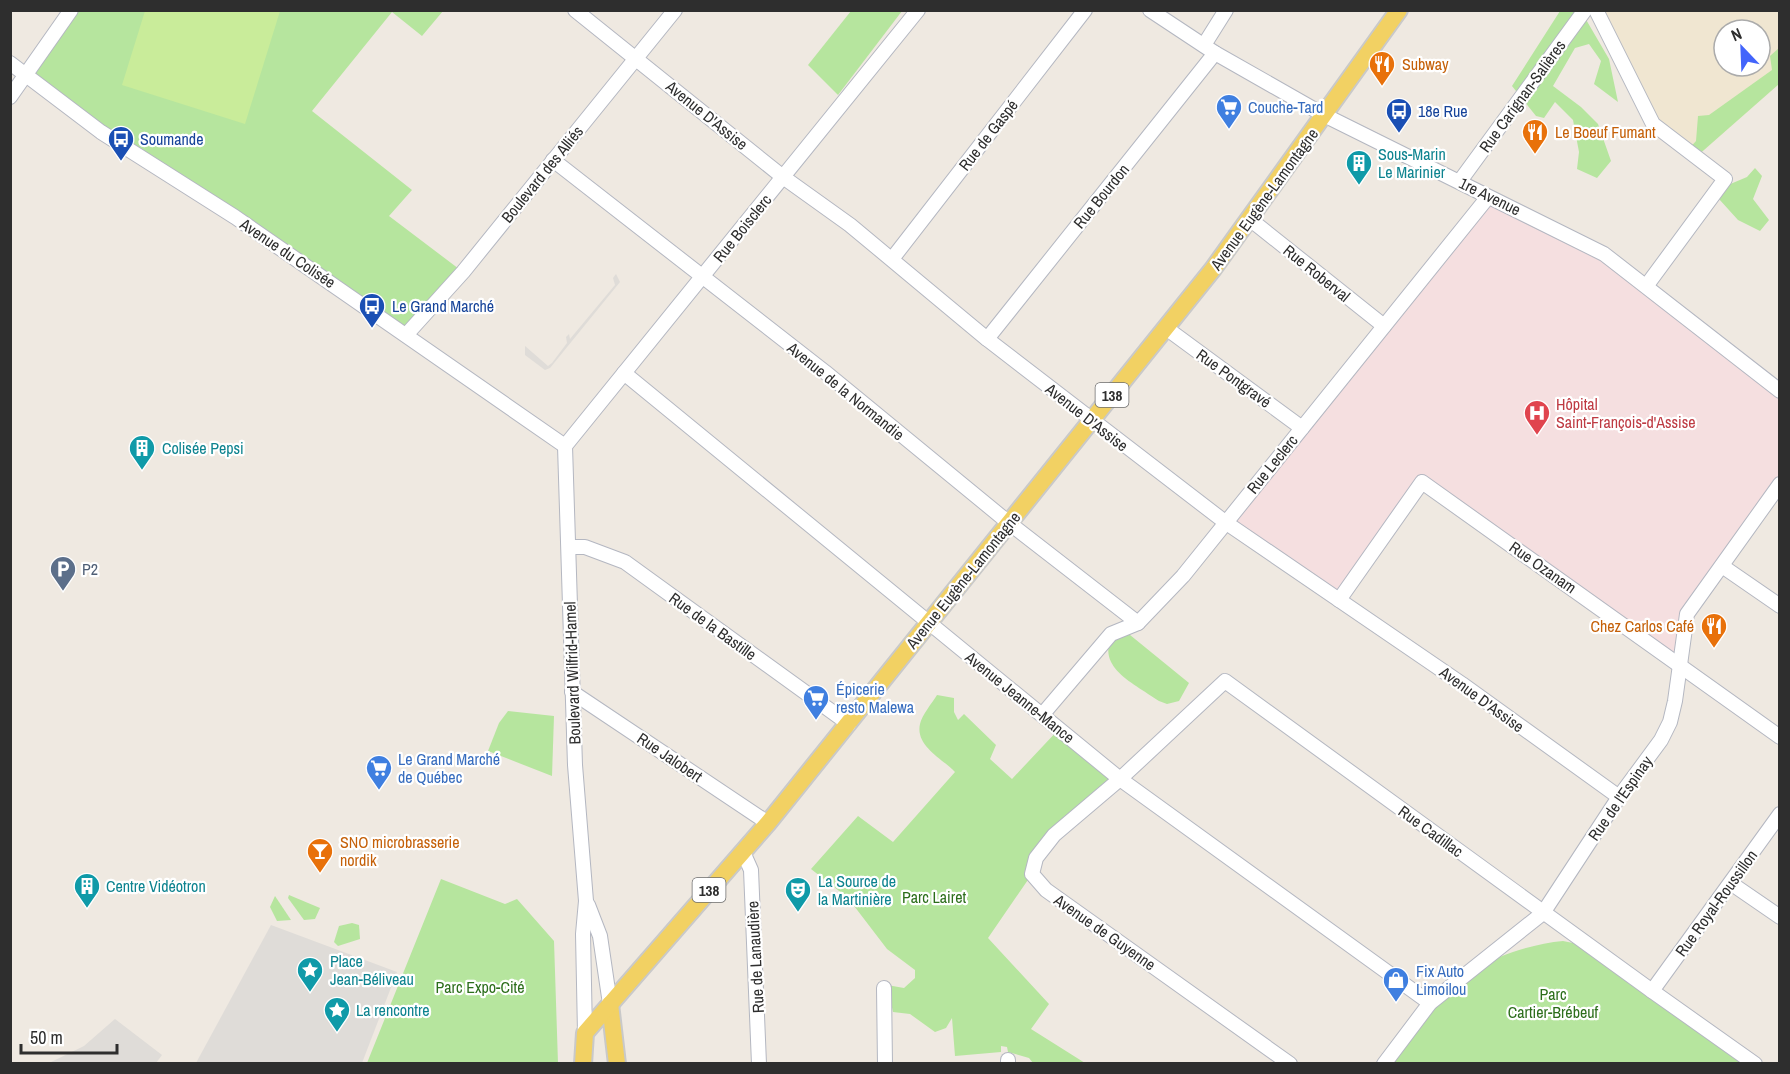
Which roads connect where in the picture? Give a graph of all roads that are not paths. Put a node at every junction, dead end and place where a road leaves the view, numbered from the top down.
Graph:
1 (71, 10) edge
2 (575, 10) edge
3 (675, 10) edge
4 (918, 10) edge
5 (1085, 10) edge
6 (1150, 10) edge
7 (1226, 10) edge
8 (1400, 10) edge
9 (1585, 10) edge
10 (1596, 10) edge
11 (1210, 49) junction
12 (637, 58) junction
13 (10, 63) edge
14 (26, 75) junction
15 (10, 97) edge
16 (1324, 115) junction
17 (553, 160) junction
18 (783, 177) junction
19 (1460, 181) junction
20 (1488, 197) junction
21 (1251, 220) junction
22 (892, 260) junction
23 (701, 278) junction
24 (1647, 285) junction
25 (1384, 326) junction
26 (1166, 328) junction
27 (406, 334) junction
28 (987, 339) junction
29 (624, 373) junction
30 (1779, 391) edge
31 (1091, 420) junction
32 (1302, 428) junction
33 (565, 446) junction
34 (1779, 484) edge
35 (1225, 522) junction
36 (1008, 523) junction
37 (569, 547) junction
38 (1722, 566) junction
39 (1339, 600) junction
40 (1779, 606) edge
41 (928, 623) junction
42 (1138, 623) junction
43 (1678, 663) junction
44 (572, 692) junction
45 (1042, 715) junction
46 (849, 724) junction
47 (1779, 738) edge
48 (1120, 779) junction
49 (1619, 797) junction
50 (1779, 814) edge
51 (768, 823) junction
52 (743, 852) junction
53 (1732, 884) junction
54 (586, 901) junction
55 (1543, 913) junction
56 (1779, 917) edge
57 (884, 988) dead end
58 (1652, 991) junction
59 (1430, 1003) junction
60 (610, 1004) junction
61 (585, 1033) junction
62 (583, 1064) edge
63 (617, 1064) edge
64 (759, 1064) edge
65 (885, 1064) edge
66 (1290, 1064) edge
67 (1384, 1064) edge
68 (1755, 1064) edge

1 - 14 street
2 - 12 street, Avenue D'Assise
3 - 12 street, Boulevard des Alliés
4 - 18 street, Rue Boisclerc
5 - 22 street, Rue de Gaspé
6 - 11 street, 1re Avenue
7 - 11 street, Rue Bourdon
8 - 16 main road, 138
9 - 19 street, Rue Carignan-Salières
10 - 24 street
11 - 16 street, 1re Avenue
11 - 28 street, Rue Bourdon
12 - 17 street, Boulevard des Alliés
12 - 18 street, Avenue D'Assise
13 - 14 street, Avenue du Colisée
14 - 15 street
14 - 27 street, Avenue du Colisée
16 - 19 street, 1re Avenue
16 - 21 main road, Avenue Eugène-Lamontagne / 138
17 - 23 street, Avenue de la Normandie
17 - 27 street, Boulevard des Alliés
18 - 22 street, Avenue D'Assise
18 - 23 street, Rue Boisclerc
19 - 20 street, 1re Avenue
20 - 24 street, 1re Avenue
20 - 25 street, Rue Leclerc
21 - 25 street, Rue Roberval
21 - 26 main road, Avenue Eugène-Lamontagne / 138
22 - 28 street, Avenue D'Assise
23 - 29 street, Rue Boisclerc
23 - 36 street, Avenue de la Normandie
24 - 30 street, 1re Avenue
25 - 32 street, Rue Leclerc
26 - 31 main road, Avenue Eugène-Lamontagne / 138
26 - 32 street, Rue Pontgravé
27 - 33 street, Avenue du Colisée
28 - 31 street, Avenue D'Assise
29 - 33 street, Rue Boisclerc
29 - 41 street, Avenue Jeanne-Mance
31 - 35 street, Avenue D'Assise
31 - 36 main road, Avenue Eugène-Lamontagne / 138
32 - 35 street, Rue Leclerc
33 - 37 street, Boulevard Wilfrid-Hamel
34 - 38 street, Rue de l'Espinay
35 - 39 street, Avenue D'Assise
35 - 42 street, Rue Leclerc
36 - 41 main road, Avenue Eugène-Lamontagne / 138
36 - 42 street, Avenue de la Normandie
37 - 44 street, Boulevard Wilfrid-Hamel
37 - 46 street, Rue de la Bastille
38 - 40 street
38 - 43 street, Rue de l'Espinay
39 - 43 street, Rue Ozanam
39 - 49 street, Avenue D'Assise
41 - 45 street, Avenue Jeanne-Mance
41 - 46 main road, Avenue Eugène-Lamontagne / 138
42 - 45 street, Rue Leclerc
43 - 47 street, Rue Ozanam
43 - 49 street, Rue de l'Espinay
44 - 51 street, Rue Jalobert
44 - 54 street, Boulevard Wilfrid-Hamel
45 - 48 street, Avenue Jeanne-Mance
46 - 51 main road, Avenue Eugène-Lamontagne / 138
48 - 55 street, Rue Cadillac
48 - 59 street, Avenue Jeanne-Mance
48 - 66 street, Avenue de Guyenne
49 - 55 street, Rue de l'Espinay
50 - 53 street, Rue Royal-Roussillon
51 - 52 main road, Avenue Eugène-Lamontagne / 138
52 - 60 main road, Avenue Eugène-Lamontagne / 138
52 - 64 street, Rue de Lanaudière
53 - 56 street
53 - 58 street, Rue Royal-Roussillon
54 - 60 street, Boulevard Wilfrid-Hamel
54 - 61 street, Boulevard Wilfrid-Hamel
55 - 58 street, Rue Cadillac
55 - 59 street, Rue de l'Espinay
57 - 65 street
58 - 68 street, Rue Cadillac
59 - 67 street, Rue de l'Espinay
60 - 61 main road, Avenue Eugène-Lamontagne / 138
60 - 63 main road, Boulevard Wilfrid-Hamel
61 - 62 main road, Boulevard Wilfrid-Hamel

